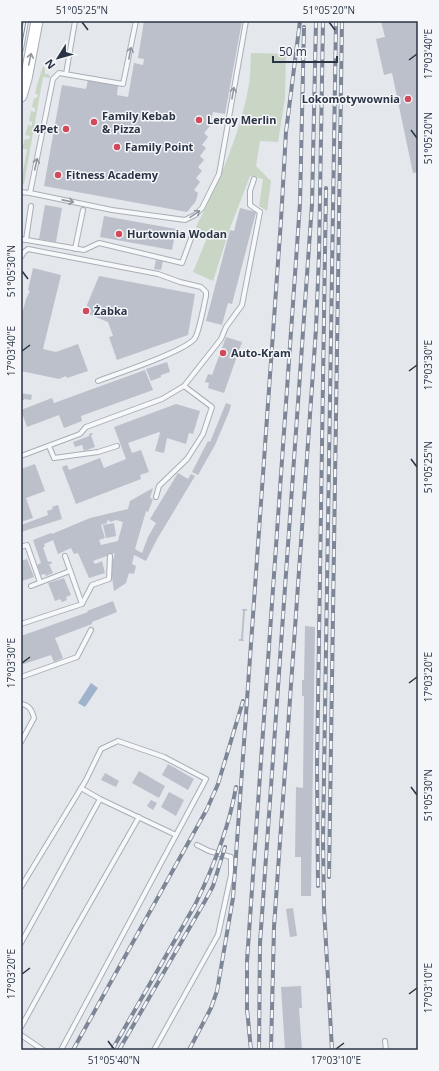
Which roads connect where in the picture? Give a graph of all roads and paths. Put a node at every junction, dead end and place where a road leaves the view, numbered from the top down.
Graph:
1 (26, 21) edge
2 (37, 21) edge
3 (75, 21) edge
4 (136, 21) edge
5 (246, 21) edge
6 (21, 49) edge
7 (66, 74) junction
8 (21, 96) edge
9 (254, 179) dead end
10 (21, 192) edge
11 (30, 193) junction
12 (31, 206) dead end
13 (83, 210) dead end
14 (193, 233) dead end
15 (21, 239) edge
16 (26, 240) junction
17 (75, 248) junction
18 (21, 257) edge
19 (98, 381) dead end
20 (184, 386) junction
21 (49, 446) junction
22 (117, 446) dead end
23 (21, 456) edge
24 (156, 497) dead end
25 (21, 547) edge
26 (64, 556) dead end
27 (110, 556) dead end
28 (70, 571) junction
29 (40, 582) junction
30 (30, 586) dead end
31 (82, 604) junction
32 (21, 624) edge
33 (92, 630) dead end
34 (21, 677) edge
35 (21, 704) edge
36 (21, 742) edge
37 (81, 788) junction
38 (100, 799) junction
39 (139, 817) junction
40 (176, 835) junction
41 (197, 845) dead end
42 (21, 887) edge
43 (21, 943) edge
44 (21, 1027) edge
45 (21, 1035) edge
46 (385, 1041) dead end
47 (43, 1050) edge
48 (61, 1050) edge
49 (154, 1050) edge
50 (386, 1050) edge

1 - 6 lane
8 -> 2 main road
3 - 7 lane
7 -> 4 lane
11 -> 5 lane
11 -> 7 lane
9 - 20 lane
10 - 11 lane
12 - 16 lane
13 - 17 lane
14 - 17 lane
15 - 16 lane
16 - 17 lane
18 - 19 lane
20 - 21 lane
20 - 24 lane
21 - 22 lane
21 - 23 lane
25 - 29 lane
26 - 28 lane
27 - 31 lane
28 - 29 lane
28 - 31 lane
29 - 30 lane
31 - 32 lane
33 - 34 lane
35 - 36 lane
37 - 38 lane
37 - 40 lane
37 - 42 lane
38 - 39 lane
38 - 43 lane
39 - 40 lane
39 - 44 lane
40 - 48 lane
41 - 49 lane
45 - 47 lane
46 - 50 lane

